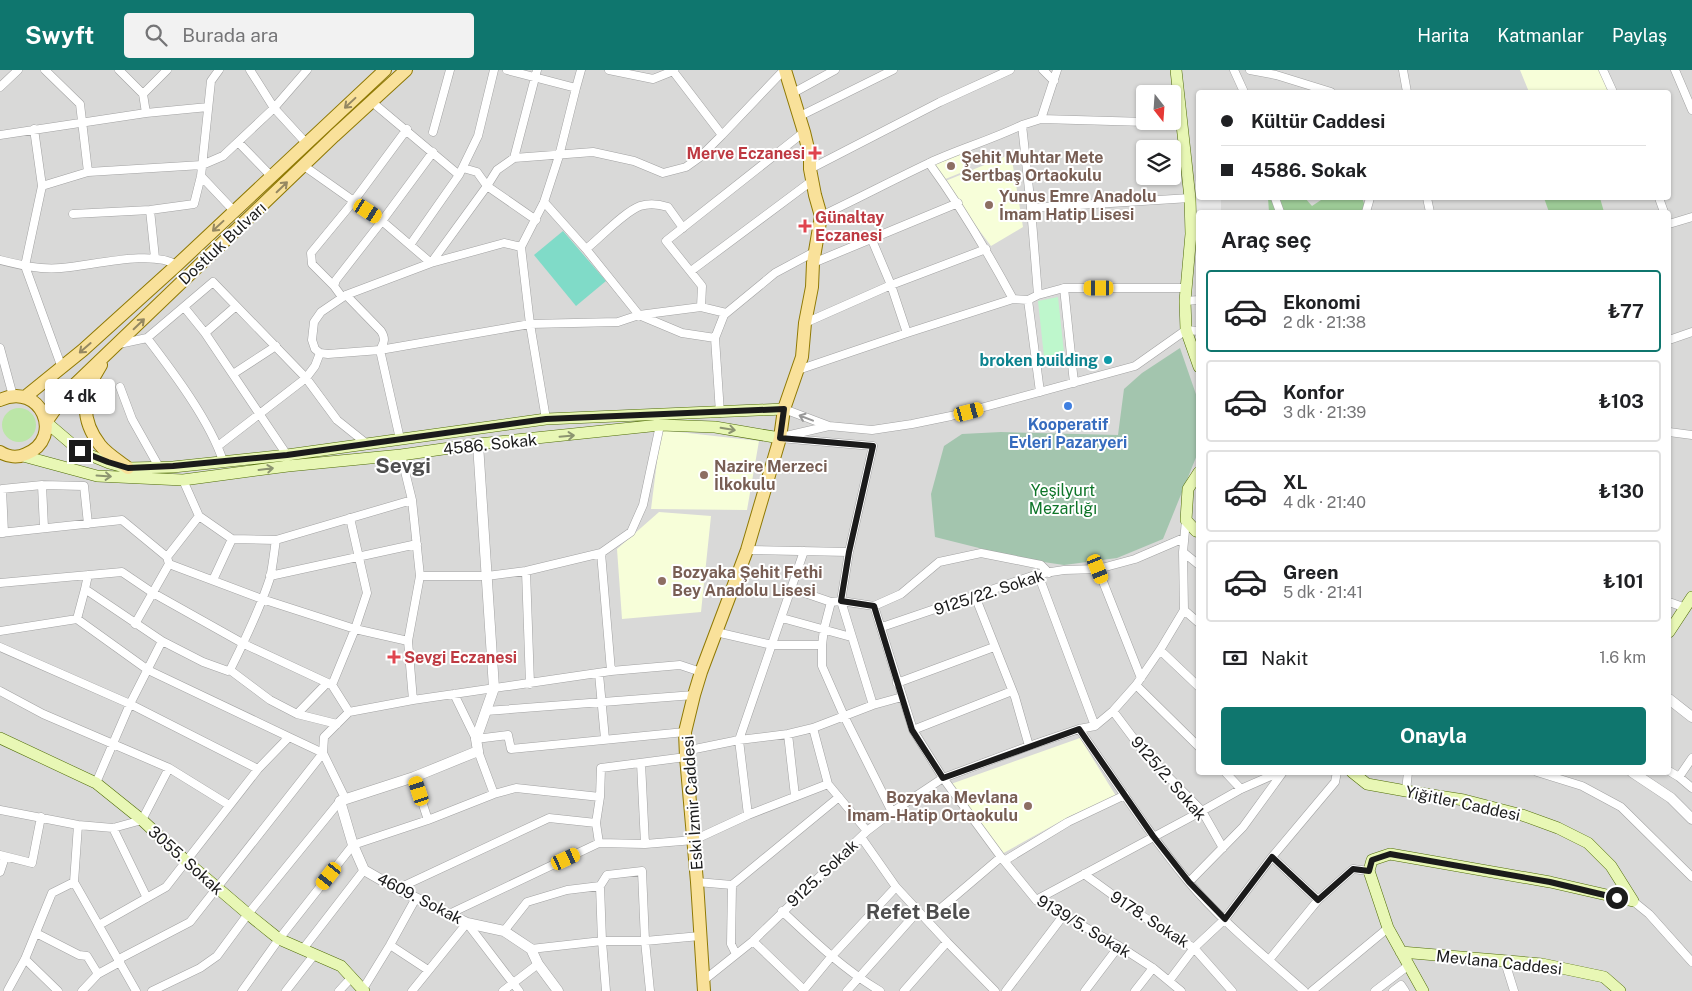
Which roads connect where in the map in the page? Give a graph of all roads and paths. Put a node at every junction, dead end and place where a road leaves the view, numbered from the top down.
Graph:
1 (18, 70) edge
2 (45, 70) edge
3 (119, 70) edge
4 (167, 70) edge
5 (219, 70) edge
6 (250, 70) edge
7 (307, 70) edge
8 (385, 70) edge
9 (406, 70) edge
10 (450, 70) edge
11 (494, 70) edge
12 (507, 70) edge
13 (581, 70) edge
14 (609, 70) edge
15 (673, 70) edge
16 (784, 70) edge
17 (834, 70) edge
18 (893, 70) edge
19 (1010, 70) edge
20 (1043, 70) edge
21 (1057, 70) edge
22 (1176, 70) edge
23 (1234, 70) edge
24 (1250, 70) edge
25 (1403, 70) edge
26 (1602, 70) edge
27 (1608, 70) edge
28 (1675, 70) edge
29 (1275, 72) edge
30 (536, 73) edge
31 (1054, 81) junction
32 (1607, 81) junction
33 (0, 87) edge
34 (576, 88) junction
35 (1243, 90) edge
36 (1325, 90) edge
37 (1407, 90) edge
38 (1612, 90) edge
39 (793, 93) junction
40 (143, 94) junction
41 (372, 102) junction
42 (1691, 105) edge
43 (208, 107) junction
44 (274, 108) junction
45 (146, 113) junction
46 (800, 116) junction
47 (1041, 119) junction
48 (82, 123) junction
49 (1182, 123) junction
50 (1022, 126) junction
51 (34, 129) junction
52 (407, 129) junction
53 (433, 132) dead end
54 (804, 132) junction
55 (0, 135) edge
56 (722, 135) junction
57 (238, 142) junction
58 (307, 144) junction
59 (433, 152) junction
60 (559, 156) junction
61 (514, 158) junction
62 (929, 163) junction
63 (202, 165) junction
64 (304, 166) junction
65 (461, 171) junction
66 (88, 172) junction
67 (811, 174) junction
68 (202, 176) junction
69 (272, 177) junction
70 (1194, 181) edge
71 (42, 186) junction
72 (487, 186) junction
73 (1190, 198) junction
74 (353, 202) junction
75 (544, 202) junction
76 (958, 203) junction
77 (1031, 208) junction
78 (150, 210) junction
79 (234, 211) junction
80 (73, 214) dead end
81 (821, 216) junction
82 (1692, 217) edge
83 (536, 220) junction
84 (382, 221) junction
85 (1671, 223) edge
86 (683, 228) junction
87 (1195, 234) edge
88 (872, 240) junction
89 (410, 245) junction
90 (521, 247) junction
91 (586, 249) junction
92 (986, 249) junction
93 (814, 257) junction
94 (155, 258) junction
95 (0, 260) edge
96 (431, 263) junction
97 (177, 265) junction
98 (24, 266) junction
99 (690, 271) junction
100 (891, 285) junction
101 (334, 286) junction
102 (1064, 288) junction
103 (1186, 288) junction
104 (1038, 295) junction
105 (344, 296) junction
106 (1013, 299) junction
107 (1028, 300) junction
108 (1196, 300) edge
109 (1185, 301) junction
110 (236, 306) junction
111 (184, 307) junction
112 (702, 308) junction
113 (726, 313) junction
114 (639, 315) junction
115 (804, 323) junction
116 (530, 324) junction
117 (1186, 330) junction
118 (1196, 331) edge
119 (907, 332) junction
120 (1692, 332) edge
121 (205, 333) junction
122 (147, 338) junction
123 (715, 338) junction
124 (1671, 339) edge
125 (276, 346) junction
126 (0, 348) edge
127 (113, 349) junction
128 (380, 350) junction
129 (320, 353) junction
130 (1196, 358) edge
131 (62, 368) junction
132 (798, 370) junction
133 (233, 374) junction
134 (306, 378) junction
135 (1074, 383) junction
136 (120, 387) dead end
137 (1040, 392) junction
138 (19, 396) junction
139 (0, 400) edge
140 (784, 409) junction
141 (720, 412) junction
142 (260, 414) junction
143 (546, 419) junction
144 (46, 422) junction
145 (660, 425) junction
146 (829, 426) junction
147 (1671, 432) edge
148 (1692, 435) edge
149 (780, 438) junction
150 (400, 439) junction
151 (367, 444) junction
152 (478, 444) junction
153 (218, 446) junction
154 (0, 452) edge
155 (287, 455) junction
156 (401, 455) junction
157 (18, 456) junction
158 (223, 461) junction
159 (0, 466) edge
160 (159, 467) junction
161 (128, 468) junction
162 (1196, 477) edge
163 (182, 480) junction
164 (42, 485) junction
165 (412, 500) junction
166 (198, 516) junction
167 (350, 518) junction
168 (1196, 519) edge
169 (1186, 520) junction
170 (88, 524) junction
171 (44, 528) junction
172 (1196, 531) edge
173 (2, 533) edge
174 (1184, 538) junction
175 (232, 539) junction
176 (276, 540) junction
177 (417, 544) junction
178 (747, 550) junction
179 (804, 551) junction
180 (849, 552) junction
181 (1183, 552) junction
182 (601, 553) junction
183 (360, 558) junction
184 (168, 560) junction
185 (1196, 563) edge
186 (1098, 569) junction
187 (526, 571) junction
188 (1049, 573) junction
189 (1038, 574) junction
190 (88, 575) junction
191 (270, 576) junction
192 (420, 576) junction
193 (487, 576) junction
194 (213, 580) junction
195 (0, 584) edge
196 (85, 589) junction
197 (793, 589) junction
198 (153, 593) junction
199 (975, 596) junction
200 (1692, 597) edge
201 (262, 599) junction
202 (841, 601) junction
203 (831, 602) junction
204 (1671, 603) edge
205 (874, 606) junction
206 (1686, 608) junction
207 (1184, 610) junction
208 (782, 618) junction
209 (77, 619) junction
210 (1196, 621) edge
211 (134, 624) junction
212 (882, 628) junction
213 (356, 629) junction
214 (824, 629) junction
215 (1671, 629) edge
216 (0, 631) edge
217 (716, 632) junction
218 (852, 637) junction
219 (162, 641) junction
220 (408, 641) junction
221 (244, 644) junction
222 (772, 645) junction
223 (822, 645) junction
224 (0, 647) edge
225 (994, 647) junction
226 (1160, 650) junction
227 (148, 670) junction
228 (230, 670) junction
229 (611, 671) junction
230 (701, 672) junction
231 (600, 674) junction
232 (1138, 681) junction
233 (897, 683) junction
234 (330, 684) junction
235 (530, 684) junction
236 (1196, 684) edge
237 (494, 688) junction
238 (0, 691) edge
239 (1012, 691) junction
240 (454, 694) junction
241 (694, 695) junction
242 (902, 697) junction
243 (413, 700) junction
244 (1671, 701) edge
245 (602, 702) junction
246 (130, 704) junction
247 (873, 705) junction
248 (486, 711) junction
249 (1113, 711) junction
250 (349, 712) junction
251 (297, 714) junction
252 (844, 716) junction
253 (1692, 717) edge
254 (337, 724) junction
255 (1095, 726) junction
256 (813, 728) junction
257 (1079, 729) junction
258 (912, 730) junction
259 (686, 732) junction
260 (788, 734) junction
261 (288, 737) junction
262 (0, 738) edge
263 (476, 739) junction
264 (605, 739) junction
265 (739, 740) junction
266 (113, 743) junction
267 (1196, 744) edge
268 (1030, 746) junction
269 (478, 751) junction
270 (323, 753) junction
271 (686, 754) junction
272 (1692, 758) edge
273 (641, 763) junction
274 (169, 768) junction
275 (258, 769) junction
276 (1671, 772) edge
277 (1228, 775) edge
278 (1275, 775) edge
279 (1280, 775) edge
280 (1336, 775) edge
281 (1356, 775) edge
282 (1408, 775) edge
283 (1547, 775) edge
284 (1636, 775) edge
285 (414, 777) junction
286 (1679, 777) junction
287 (943, 778) junction
288 (96, 783) junction
289 (828, 784) junction
290 (1692, 788) edge
291 (1241, 789) junction
292 (1406, 791) junction
293 (494, 794) junction
294 (1125, 795) junction
295 (795, 796) junction
296 (600, 797) junction
297 (838, 797) junction
298 (342, 800) junction
299 (229, 805) junction
300 (0, 810) edge
301 (1202, 811) junction
302 (892, 812) junction
303 (748, 815) junction
304 (41, 817) junction
305 (1692, 819) edge
306 (142, 820) junction
307 (428, 820) junction
308 (596, 823) junction
309 (78, 825) junction
310 (113, 828) junction
311 (864, 834) junction
312 (1153, 836) junction
313 (694, 840) junction
314 (599, 843) junction
315 (645, 844) junction
316 (353, 845) junction
317 (1223, 848) junction
318 (3, 856) edge
319 (1272, 857) junction
320 (1002, 859) junction
321 (186, 861) junction
322 (364, 870) junction
323 (1369, 871) junction
324 (0, 872) edge
325 (1084, 874) junction
326 (1692, 877) edge
327 (74, 882) junction
328 (697, 882) junction
329 (1189, 882) junction
330 (732, 885) junction
331 (600, 886) junction
332 (896, 887) junction
333 (217, 889) junction
334 (397, 889) junction
335 (147, 898) junction
336 (416, 898) junction
337 (1036, 900) junction
338 (1318, 900) junction
339 (1633, 901) junction
340 (782, 911) junction
341 (918, 911) junction
342 (248, 914) junction
343 (449, 914) junction
344 (1063, 916) junction
345 (1225, 919) junction
346 (927, 920) junction
347 (467, 923) junction
348 (99, 925) junction
349 (1388, 928) junction
350 (36, 932) junction
351 (504, 932) junction
352 (700, 936) junction
353 (279, 939) junction
354 (753, 940) junction
355 (602, 941) junction
356 (645, 941) junction
357 (947, 942) junction
358 (390, 945) junction
359 (1119, 946) junction
360 (1194, 948) junction
361 (303, 949) junction
362 (531, 949) junction
363 (1401, 952) junction
364 (314, 954) junction
365 (736, 954) junction
366 (831, 957) junction
367 (25, 959) junction
368 (1269, 960) junction
369 (120, 961) junction
370 (1505, 962) junction
371 (1692, 962) edge
372 (538, 964) junction
373 (1409, 965) junction
374 (1153, 968) junction
375 (428, 970) junction
376 (98, 974) junction
377 (351, 978) junction
378 (857, 978) junction
379 (1169, 981) junction
380 (514, 984) junction
381 (704, 986) edge
382 (0, 987) edge
383 (364, 990) edge
384 (803, 990) edge
385 (9, 991) edge
386 (58, 991) edge
387 (82, 991) edge
388 (136, 991) edge
389 (152, 991) edge
390 (242, 991) edge
391 (286, 991) edge
392 (339, 991) edge
393 (412, 991) edge
394 (503, 991) edge
395 (519, 991) edge
396 (558, 991) edge
397 (606, 991) edge
398 (650, 991) edge
399 (847, 991) edge
400 (880, 991) edge
401 (904, 991) edge
402 (995, 991) edge
403 (1006, 991) edge
404 (1085, 991) edge
405 (1135, 991) edge
406 (1181, 991) edge
407 (1232, 991) edge
408 (1304, 991) edge
409 (1312, 991) edge
410 (1374, 991) edge
411 (1393, 991) edge
412 (1405, 991) edge
413 (1423, 991) edge
414 (1514, 991) edge
415 (1620, 991) edge

1 - 33 street
2 - 48 street
3 - 40 street
4 - 40 street
5 - 43 street
6 - 44 street
7 - 44 street
8 -> 58 main road, Dostluk Bulvarı
9 - 41 main road, Dostluk Bulvarı
10 - 53 street
11 - 65 street
12 - 30 street
13 - 34 street
14 - 15 street
15 - 56 street
16 - 39 main road, Eski İzmir Caddesi
16 - 56 street
17 - 39 street
18 - 46 street
19 - 67 street
20 - 31 street
21 - 31 street
22 - 49 main road
23 - 35 street
24 - 29 street
25 - 37 street
26 - 32 street
27 - 32 street
28 - 42 street
29 - 36 street
30 - 34 street
30 - 61 street
31 - 47 street
32 - 38 street
34 - 60 street
39 - 46 main road, Eski İzmir Caddesi
40 - 45 street
41 - 52 street
41 - 64 main road, Dostluk Bulvarı
43 - 45 street
43 - 63 street
44 - 57 street
44 - 58 street
45 - 48 street
46 - 54 main road, Eski İzmir Caddesi
47 - 49 street
47 - 50 street
48 - 51 street
48 - 66 street
49 - 70 main road
50 - 62 street
50 - 77 street
51 - 55 street
51 - 71 street
52 - 59 street
52 - 74 street
54 - 67 main road, Eski İzmir Caddesi
54 - 86 street
56 - 60 street
57 - 63 street
57 - 69 street
58 - 69 main road, Dostluk Bulvarı
59 - 65 street
59 - 84 street
60 - 61 street
60 - 75 street
61 - 72 street
62 - 76 street
62 - 81 street
63 - 66 street
63 - 68 street
64 - 74 street
127 -> 64 main road, Dostluk Bulvarı
65 - 72 street
65 - 89 street
66 - 71 street
67 - 81 main road, Eski İzmir Caddesi
67 - 99 street
68 - 78 street
68 - 79 street
69 - 79 main road, Dostluk Bulvarı
70 - 73 main road
71 - 98 street
72 - 83 street
72 - 96 street
73 - 77 street
73 - 87 main road
74 - 84 street
74 - 101 street
75 - 83 street
75 - 91 street
76 - 88 street
76 - 92 street
77 - 104 street
78 - 80 street
78 - 94 street
79 -> 97 main road, Dostluk Bulvarı
81 - 93 main road, Eski İzmir Caddesi
82 - 85 street
83 - 90 street
84 - 89 street
84 - 101 street
86 - 91 street
86 - 99 street
87 - 103 main road
88 - 93 street
88 - 100 street
89 - 96 street
90 - 96 street
90 - 116 street
91 - 114 street
92 - 100 street
92 - 106 street
93 - 113 street
93 - 115 main road, Eski İzmir Caddesi
94 - 97 street
94 - 98 street
95 - 98 street
96 - 105 street
97 -> 131 main road, Dostluk Bulvarı
98 - 131 street
99 - 112 street
100 - 115 street
100 - 119 street
101 - 105 street
102 - 103 street
102 - 104 street
102 - 135 street
103 - 109 main road
104 - 107 street
105 - 128 street
105 - 129 street
106 - 107 street
106 - 119 street
107 - 137 street
108 - 109 street
109 - 117 main road
110 - 111 street
110 - 121 street
110 - 125 street
111 - 121 street
111 - 122 street
112 - 113 street
112 - 114 street
113 - 123 street
114 - 116 street
114 - 123 street
115 - 132 main road, Eski İzmir Caddesi
116 - 128 street
116 - 143 street
117 - 118 street
117 - 130 main road
117 - 135 street
119 - 132 street
120 - 124 street
121 - 133 street
122 - 127 street
122 - 153 street
123 - 141 street
125 - 133 street
125 - 134 street
126 - 138 street
127 - 144 main road, Dostluk Bulvarı
127 - 161 main road
128 - 129 street
128 - 150 street
129 - 134 street
131 - 138 main road, Dostluk Bulvarı
132 - 140 main road, Eski İzmir Caddesi
133 - 142 street
134 - 142 street
134 - 151 street
135 - 137 street
136 - 160 street
137 - 146 street
138 - 139 main road, Dostluk Bulvarı
138 - 144 main road
140 - 141 main road, 4586. Sokak
146 -> 140 street
140 - 149 main road, Eski İzmir Caddesi
141 - 143 main road, 4586. Sokak
142 - 153 street
142 - 155 street
143 - 150 main road, 4586. Sokak
144 - 157 main road, Dostluk Bulvarı
144 - 161 main road, 4586. Sokak
145 -> 149 main road, 4586. Sokak
152 -> 145 main road, 4586. Sokak
145 - 182 street
146 - 149 street
147 - 148 street
149 - 178 main road, Eski İzmir Caddesi
149 - 180 street
150 - 151 main road, 4586. Sokak
151 - 155 main road, 4586. Sokak
152 - 156 main road, 4586. Sokak
152 - 193 street
153 - 158 street
154 - 157 main road
155 - 158 main road, 4586. Sokak
163 -> 156 main road, 4586. Sokak
156 - 165 street
157 - 159 main road, Dostluk Bulvarı
157 -> 163 main road, 4586. Sokak
158 - 160 main road, 4586. Sokak
160 - 161 main road, 4586. Sokak
162 - 169 main road
163 - 166 street
164 - 170 street
164 - 171 street
164 - 173 street
165 - 167 street
165 - 177 street
166 - 175 street
166 - 184 street
167 - 176 street
167 - 183 street
168 - 169 main road
169 - 172 main road
169 - 174 street
170 - 171 street
170 - 184 street
171 - 173 street
174 - 181 street
174 - 186 street, 9125/22. Sokak
175 - 176 street
175 - 194 street
176 - 191 street
177 - 183 street
177 - 192 street
178 - 179 street
178 - 217 main road, Eski İzmir Caddesi
179 - 180 street
179 - 197 street
180 - 202 street
181 - 185 street
181 - 207 street
182 - 187 street
182 - 229 street
183 - 191 street
183 - 213 street
184 - 194 street
184 - 198 street
186 - 188 street, 9125/22. Sokak
186 - 232 street
187 - 193 street
187 - 235 street
188 - 189 street, 9125/22. Sokak
188 - 205 street
189 - 199 street, 9125/22. Sokak
189 - 255 street
190 - 195 street
190 - 196 street
190 - 198 street
191 - 201 street
192 - 193 street
192 - 220 street
193 - 237 street
194 - 201 street
196 - 209 street
196 - 211 street
197 - 203 street
197 - 208 street
198 - 211 street
198 - 221 street
199 - 212 street, 9125/22. Sokak
199 - 225 street
200 - 206 main road
201 - 213 street
201 - 221 street
202 - 203 street
202 - 205 street
202 - 218 street
203 - 214 street
204 - 206 street
205 - 212 street, 9139/5. Sokak
206 - 215 main road
207 - 210 street
207 - 226 street, 9125. Sokak
208 - 214 street
208 - 222 street
209 - 216 street
209 - 227 street
211 - 219 street
212 - 233 street, 9139/5. Sokak
213 - 220 street
213 - 234 street
214 - 218 street
214 - 223 street
217 - 222 street
217 - 230 main road, Eski İzmir Caddesi
218 - 247 street
219 - 227 street
219 - 228 street
220 - 243 street
221 - 228 street
221 - 234 street
222 - 223 street
222 - 265 street
223 - 252 street
224 - 246 street
225 - 233 street
225 - 239 street
226 - 232 street, 9125. Sokak
226 - 236 street
227 - 246 street
227 - 261 street
228 - 251 street
229 - 230 street
229 - 231 street
230 - 241 main road, Eski İzmir Caddesi
231 - 235 street
231 - 245 street
232 - 249 street, 9125. Sokak
232 - 267 street
233 - 242 street, 9139/5. Sokak
234 - 250 street
234 - 251 street
235 - 237 street
237 - 240 street
237 - 248 street
238 - 266 street
239 - 258 street
239 - 268 street
240 - 243 street
240 - 263 street
241 - 245 street
241 - 259 main road, Eski İzmir Caddesi
242 - 247 street
242 - 258 street, 9139/5. Sokak
243 - 250 street
244 - 253 street
245 - 248 street
245 - 264 street
246 - 266 street
246 - 275 street
247 - 252 street
248 - 263 street
249 - 255 street, 9125. Sokak
249 - 301 street, 9125/2. Sokak
250 - 254 street
251 - 254 street
252 - 256 street
252 - 302 street
254 - 270 street
255 - 257 street, 9125. Sokak
256 - 260 street
256 - 289 street
257 - 268 street, 9125. Sokak
257 - 294 street
258 - 287 street, 9139/5. Sokak
259 - 264 street
259 - 271 main road, Eski İzmir Caddesi
260 - 265 street
260 - 295 street
261 - 270 street
261 - 275 street
262 - 288 main road, 3055. Sokak
263 - 264 street
263 - 269 street
265 - 271 street
265 - 303 street
266 - 274 street
266 - 288 street
268 - 287 street, 9125. Sokak
269 - 285 street
269 - 293 street
270 - 298 street
270 - 333 street
271 - 273 street
271 - 313 main road, Eski İzmir Caddesi
272 - 286 street
273 - 296 street
273 - 315 street
274 - 299 street
274 - 306 street
275 - 299 street
276 - 286 street
277 - 291 street
278 - 291 street
279 - 317 street
280 - 319 street
281 - 292 main road, Yiğitler Caddesi
282 - 292 street
283 - 326 street
284 - 305 street
285 - 298 street
285 - 307 street
286 - 290 street
287 - 302 street, 9125. Sokak
287 - 320 street, 9139/5. Sokak
288 - 306 main road, 3055. Sokak
289 - 295 street
289 - 297 street
291 - 301 street
292 - 339 main road, Yiğitler Caddesi
293 - 296 street
293 - 307 street
294 - 312 street
294 - 320 street
295 - 303 street
296 - 308 street
297 - 311 street
297 - 330 street
298 - 316 street, 4609. Sokak
298 - 342 street
299 - 321 street
300 - 304 street
301 - 312 street
301 - 317 street, 9125/2. Sokak
302 - 311 street, 9125. Sokak
303 - 313 street
304 - 309 street
304 - 318 street
306 - 310 street
306 - 321 main road, 3055. Sokak
307 - 316 street
308 - 314 street
308 - 334 street
309 - 310 street
309 - 327 street
310 - 335 street
311 - 332 street
311 - 340 street, 9125. Sokak
312 - 325 street
312 - 329 street
313 - 315 street
313 - 328 main road, Eski İzmir Caddesi
314 - 315 street
314 - 343 street
316 - 322 street, 4609. Sokak
316 - 353 street
317 - 329 street
318 - 324 street
319 - 338 street
319 - 345 street
320 - 337 street, 9139/5. Sokak
320 - 346 street
321 - 333 main road, 3055. Sokak
321 - 335 street
322 - 334 street, 4609. Sokak
322 - 361 street
323 - 338 street
323 - 339 main road
323 - 349 main road
325 - 337 street
325 - 360 street, 9178. Sokak
327 - 348 street
327 - 350 street
328 - 330 street
328 - 352 main road, Eski İzmir Caddesi
329 - 345 street
330 - 365 street
331 - 351 street
331 - 355 street
331 - 356 street
332 - 341 street
332 - 366 street
333 - 342 main road, 3055. Sokak
333 - 369 street
334 - 336 street, 4609. Sokak
335 - 348 street
336 - 343 street, 4609. Sokak
336 - 358 street
337 - 344 street, 9139/5. Sokak
338 - 368 street
339 - 371 street
340 - 354 street, 9125. Sokak
340 - 366 street
341 - 346 street
341 - 378 street
342 - 353 main road, 3055. Sokak
342 - 389 street
343 - 347 street, 4609. Sokak
344 - 359 street, 9139/5. Sokak
344 - 403 street
345 - 360 street
345 - 368 street
346 - 357 street
347 - 351 street, 4609. Sokak
347 - 375 street
347 - 380 street
348 - 369 street
349 - 363 main road
349 - 409 street
350 - 367 street
350 - 376 street
351 - 362 street, 4609. Sokak
352 - 356 street
352 - 381 main road, Eski İzmir Caddesi
353 - 361 main road, 3055. Sokak
353 - 390 street
354 - 365 street, 9125. Sokak
354 - 384 street
355 - 356 street
355 - 362 street
355 - 397 street
356 - 398 street
357 - 401 street
357 - 402 street
358 - 375 street
358 - 383 street
359 - 374 street, 9139/5. Sokak
359 - 404 street
360 - 379 street
360 - 407 street, 9178. Sokak
361 - 364 main road, 3055. Sokak
362 - 372 street
363 - 370 main road, Mevlana Caddesi
363 - 373 main road
364 - 377 main road, 3055. Sokak
364 - 391 street
365 - 381 street, 9125. Sokak
366 - 378 street
366 - 384 street
367 - 385 street
367 - 386 street
368 - 408 street
369 - 376 street
369 - 388 street
370 - 414 street
370 - 415 main road, Mevlana Caddesi
372 - 380 street
372 - 396 street
373 - 410 street
373 - 413 main road
374 - 379 street, 9139/5. Sokak
374 - 405 street
375 - 393 street
376 - 387 street
377 - 383 main road, 3055. Sokak
377 - 392 street
378 - 399 street
378 - 400 street
379 - 406 street, 9139/5. Sokak
380 - 394 street
380 - 395 street
382 - 385 street
411 - 412 street

